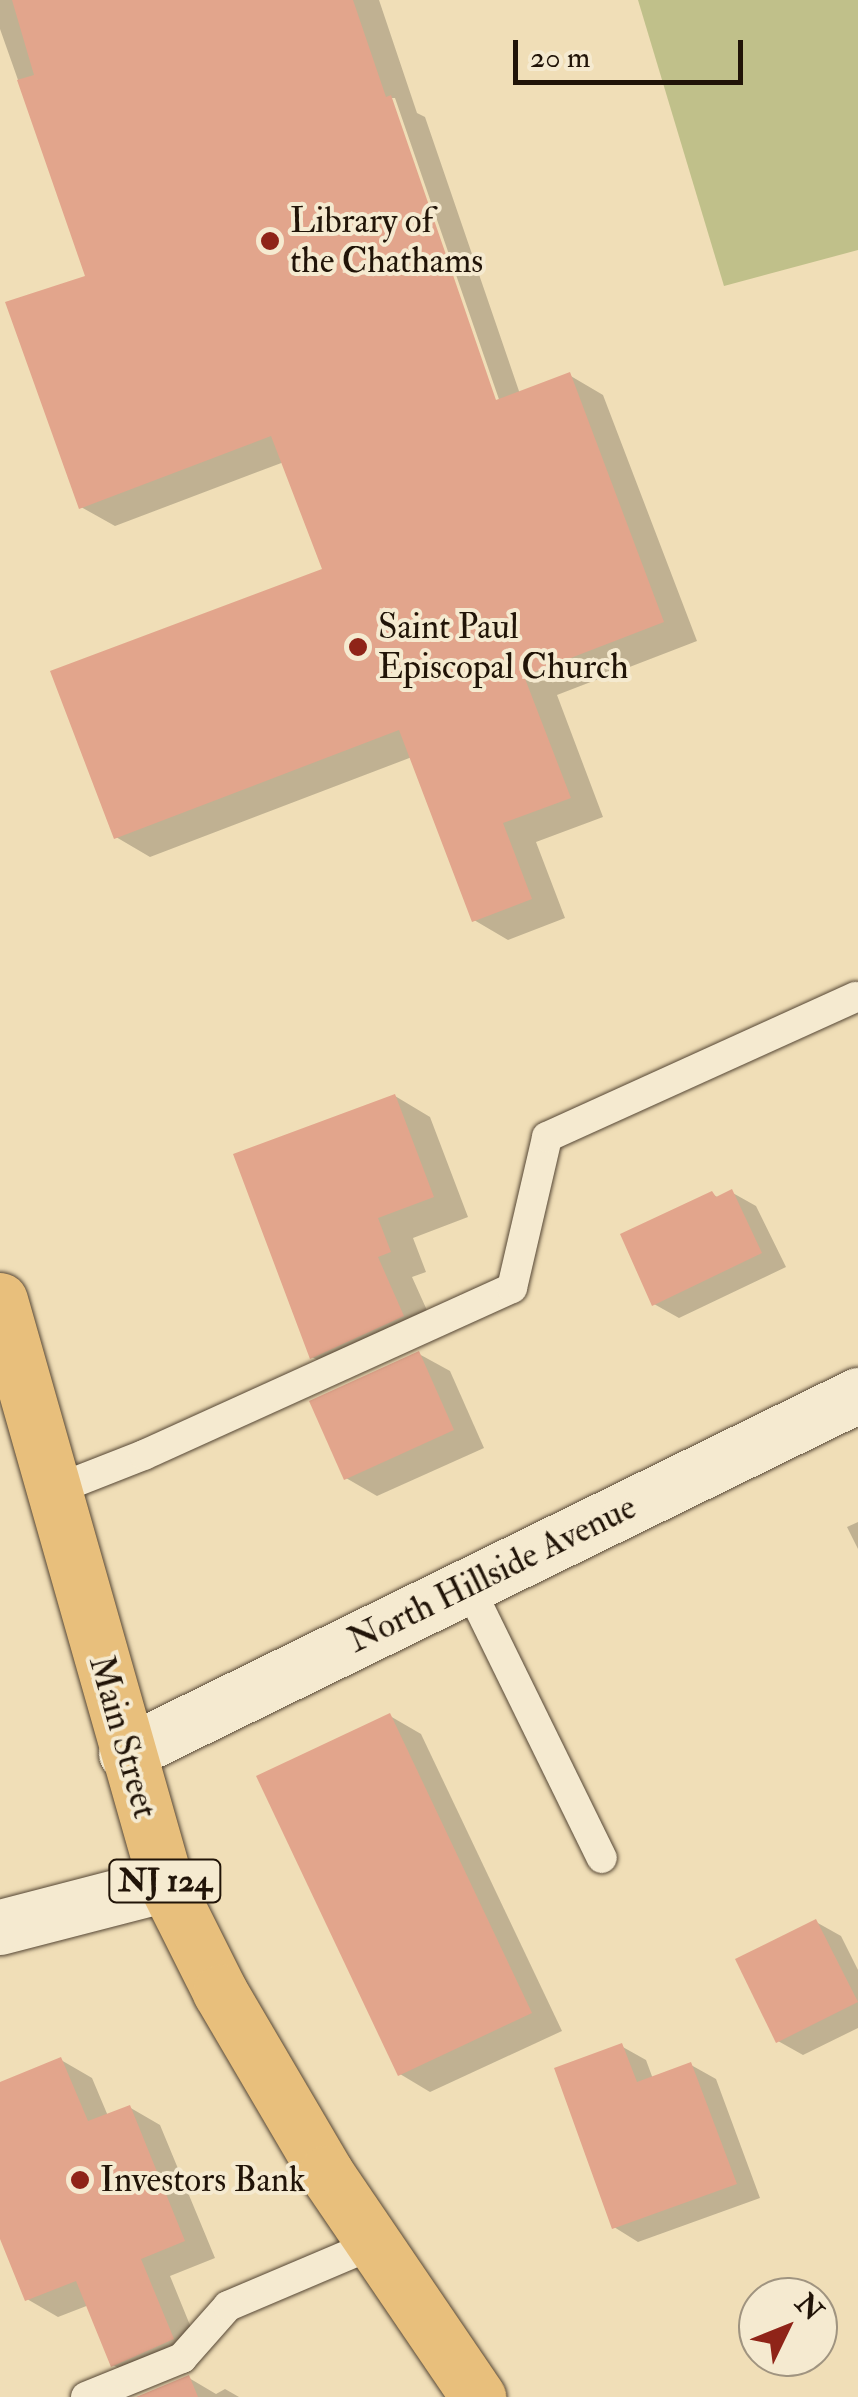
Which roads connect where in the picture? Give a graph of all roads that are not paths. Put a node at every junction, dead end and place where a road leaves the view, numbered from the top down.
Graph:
1 (856, 998) edge
2 (0, 1300) edge
3 (858, 1394) edge
4 (52, 1491) junction
5 (468, 1585) junction
6 (126, 1753) junction
7 (602, 1858) dead end
8 (166, 1884) junction
9 (0, 1927) edge
10 (374, 2244) junction
11 (86, 2397) edge
12 (478, 2397) edge

1 - 4 lane
2 - 4 main road, Main Street / NJ 124
3 - 5 street, North Hillside Avenue
4 - 6 main road, Main Street / NJ 124
5 - 6 street, North Hillside Avenue
5 - 7 lane
6 - 8 main road, Main Street / NJ 124
8 - 9 street
8 - 10 main road, Main Street / NJ 124
10 - 11 lane
10 - 12 main road, Main Street / NJ 124

